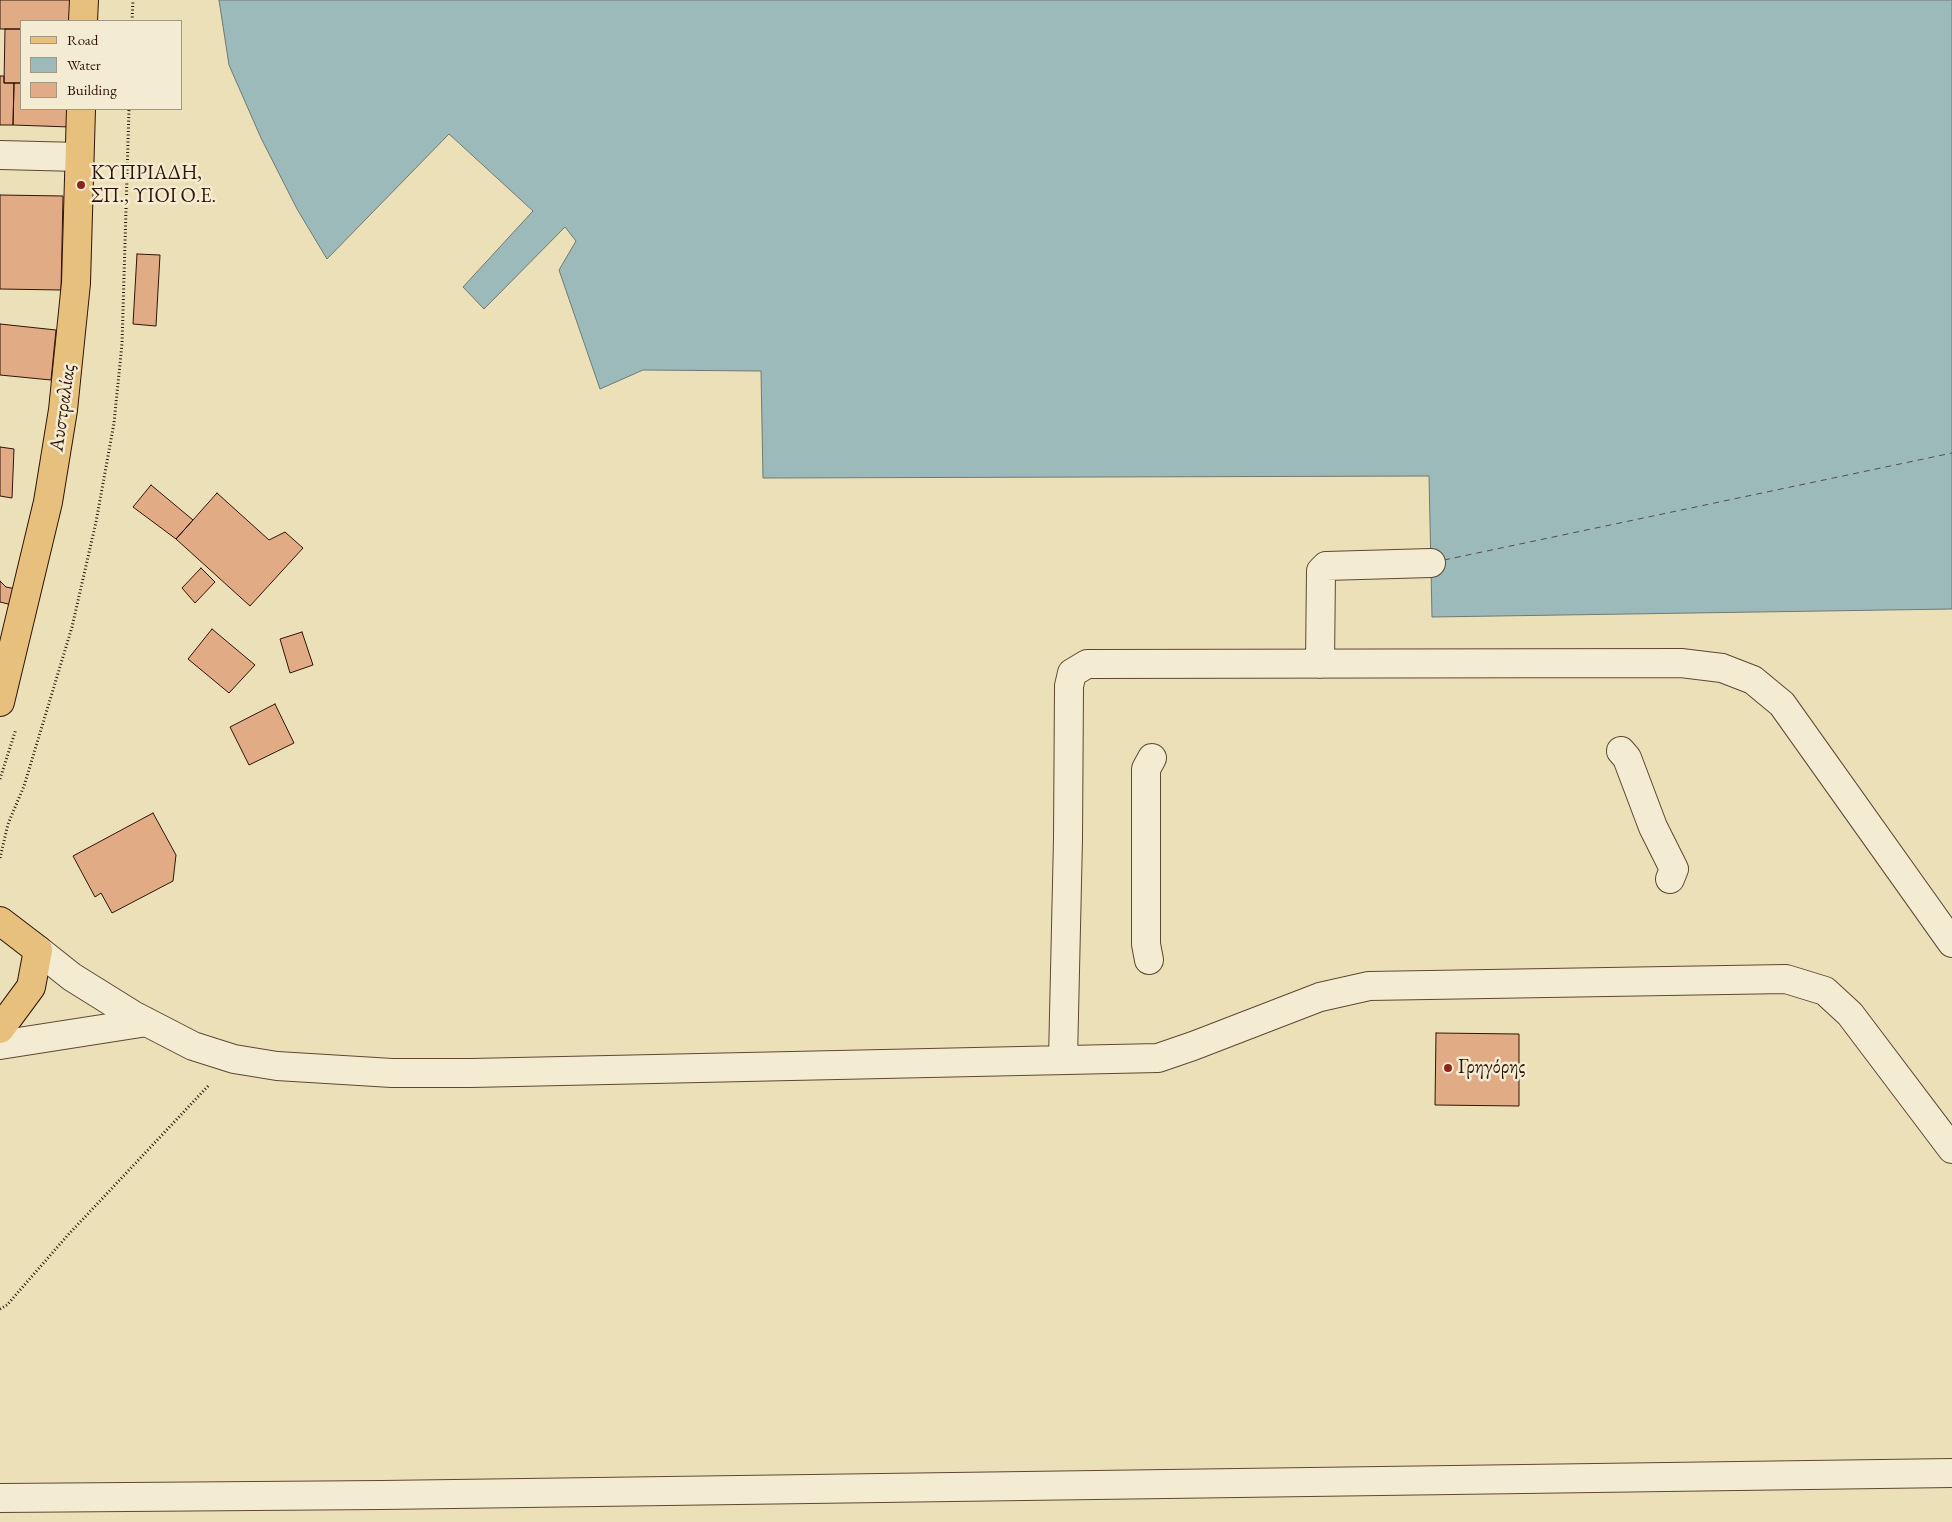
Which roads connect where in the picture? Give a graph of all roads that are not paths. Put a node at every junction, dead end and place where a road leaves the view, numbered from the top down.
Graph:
1 (84, 0) edge
2 (83, 20) edge
3 (81, 110) edge
4 (0, 155) edge
5 (79, 157) junction
6 (1431, 563) dead end
7 (1320, 664) junction
8 (0, 702) edge
9 (1621, 751) dead end
10 (1152, 758) dead end
11 (1670, 878) dead end
12 (0, 920) edge
13 (1952, 943) edge
14 (38, 950) junction
15 (1149, 960) dead end
16 (147, 1022) junction
17 (0, 1029) edge
18 (0, 1045) edge
19 (1063, 1059) junction
20 (1952, 1149) edge
21 (1952, 1473) edge
22 (0, 1498) edge

1 - 2 main road
3 - 5 main road, Αυστραλίας
4 - 5 street
5 - 8 main road, Αυστραλίας
6 - 7 street
7 - 13 street
7 - 19 street
9 - 11 street
10 - 15 street
12 - 14 main road
14 - 16 street
14 - 17 main road
16 - 18 street
16 - 19 street
19 - 20 street
21 - 22 street

